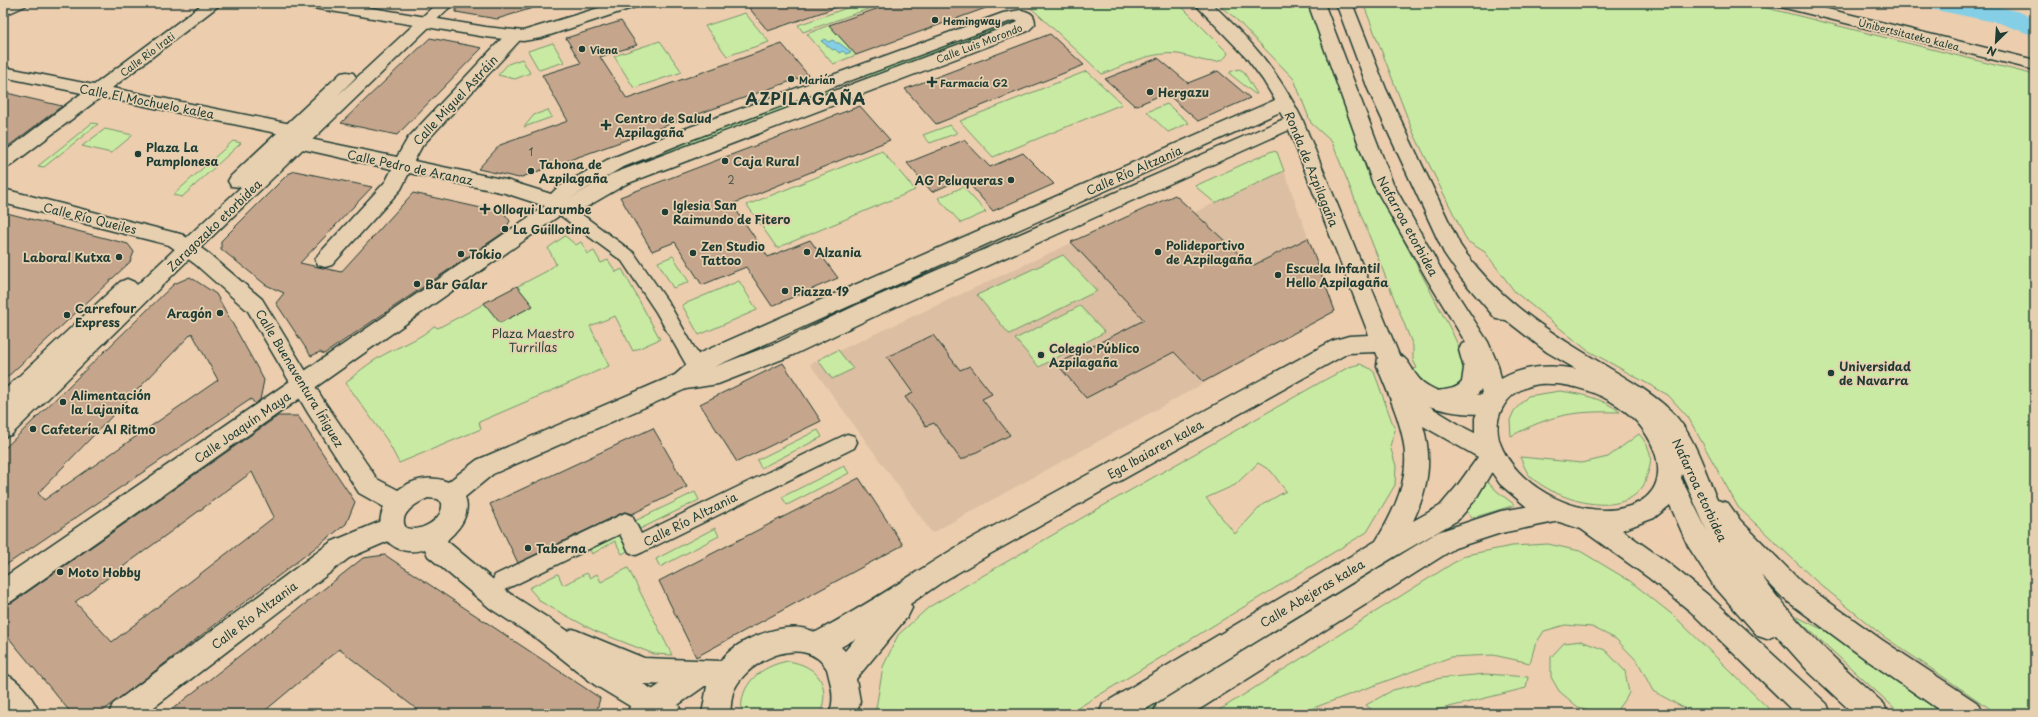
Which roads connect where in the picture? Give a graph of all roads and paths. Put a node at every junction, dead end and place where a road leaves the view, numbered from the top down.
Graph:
1 (19, 3) edge
2 (214, 3) edge
3 (313, 3) edge
4 (426, 3) edge
5 (446, 3) edge
6 (589, 3) edge
7 (632, 3) edge
8 (1202, 3) edge
9 (1316, 3) edge
10 (1344, 3) edge
11 (1782, 3) edge
12 (3, 11) edge
13 (408, 20) junction
14 (426, 22) junction
15 (514, 36) junction
16 (2035, 65) edge
17 (3, 72) edge
18 (858, 80) junction
19 (98, 91) junction
20 (1284, 103) junction
21 (1294, 121) junction
22 (295, 137) junction
23 (3, 162) edge
24 (403, 166) junction
25 (520, 191) junction
26 (3, 196) edge
27 (559, 206) junction
28 (529, 228) junction
29 (974, 242) junction
30 (182, 244) junction
31 (998, 253) junction
32 (326, 260) dead end
33 (977, 262) junction
34 (1444, 290) junction
35 (1495, 301) junction
36 (1386, 350) junction
37 (690, 374) junction
38 (1590, 382) junction
39 (302, 385) junction
40 (1401, 398) junction
41 (1434, 398) junction
42 (1493, 401) junction
43 (3, 405) edge
44 (3, 428) edge
45 (847, 442) dead end
46 (1493, 456) junction
47 (1680, 473) junction
48 (450, 494) junction
49 (399, 503) junction
50 (1561, 512) junction
51 (1586, 520) junction
52 (391, 528) junction
53 (432, 536) junction
54 (1385, 549) junction
55 (933, 574) junction
56 (502, 582) dead end
57 (3, 593) edge
58 (545, 629) junction
59 (818, 645) junction
60 (844, 673) junction
61 (699, 674) junction
62 (726, 674) junction
63 (3, 686) edge
64 (1786, 687) junction
65 (654, 711) edge
66 (26, 714) edge
67 (123, 714) edge
68 (716, 714) edge
69 (843, 714) edge
70 (1114, 714) edge
71 (1167, 714) edge
72 (1810, 714) edge
73 (1817, 714) edge
74 (1862, 714) edge
75 (1874, 714) edge
76 (1969, 714) edge

1 - 12 street
2 - 19 street, Calle Río Irati
3 - 13 street
4 - 13 street, Zaragozako etorbidea
5 - 14 street, Zaragozako etorbidea
6 - 15 street, Calle Miguel Astráin
7 - 15 street
8 - 20 street, Ronda de Azpilagaña
9 - 34 street, Nafarroa etorbidea
10 - 35 street, Nafarroa etorbidea
11 - 16 street, Unibertsitateko kalea
13 - 14 street
13 - 22 street, Zaragozako etorbidea
14 - 15 street
14 - 22 street, Zaragozako etorbidea
15 - 24 street, Calle Miguel Astráin
17 - 19 street, Calle El Mochuelo kalea
18 - 18 street, Calle Luis Morondo
18 - 27 street, Calle Luis Morondo
19 - 22 street, Calle El Mochuelo kalea
19 - 23 street, Calle Río Irati
20 - 21 street, Ronda de Azpilagaña
20 - 29 street, Calle Río Altzania
21 - 31 street, Calle Río Altzania
21 - 36 street, Ronda de Azpilagaña
22 - 24 street, Calle Pedro de Aranaz
22 - 30 street, Zaragozako etorbidea
24 - 25 street, Calle Pedro de Aranaz
24 - 32 street, Calle Miguel Astráin
25 - 27 street, Calle Pedro de Aranaz
25 - 28 street
26 - 30 street, Calle Río Queiles
27 - 28 street, Calle Joaquín Maya
27 - 37 street, Calle Pedro de Aranaz
28 - 39 street, Calle Joaquín Maya
29 - 31 street
29 - 33 street
29 - 37 street, Calle Río Altzania
30 - 39 street, Calle Buenaventura Íñiguez
30 - 43 street, Zaragozako etorbidea
30 - 44 street, Zaragozako etorbidea
31 - 33 street, Calle Río Altzania
33 - 37 street, Calle Río Altzania
34 - 41 street
34 - 42 street, Nafarroa etorbidea
35 - 38 street, Nafarroa etorbidea
35 - 47 street, Nafarroa etorbidea
36 - 40 street, Ronda de Azpilagaña
36 - 41 street, Ronda de Azpilagaña
36 - 55 street, Ega Ibaiaren kalea
37 - 48 street, Calle Río Altzania
38 - 42 street
38 - 47 street
39 - 49 street, Calle Buenaventura Íñiguez
39 - 57 street, Calle Joaquín Maya
40 - 46 street
40 - 54 street, Ronda de Azpilagaña
41 - 42 street, Ronda de Azpilagaña
42 - 46 street
45 - 56 street, Calle Río Altzania
46 - 50 street
46 - 54 street, Calle Abejeras kalea
47 - 51 street
47 - 74 street, Nafarroa etorbidea
47 - 75 street, Nafarroa etorbidea
47 - 76 street
48 - 49 street
48 - 53 street
49 - 52 street
50 - 51 street
50 - 71 street
51 - 64 street
52 - 53 street
52 - 67 street, Calle Río Altzania
53 - 58 street
54 - 70 street, Calle Abejeras kalea
55 - 59 street, Ega Ibaiaren kalea
55 - 60 street, Ega Ibaiaren kalea
58 - 61 street
58 - 65 street
59 - 60 street
59 - 62 street
60 - 69 street
61 - 62 street
61 - 65 street
62 - 68 street
63 - 66 street
64 - 72 street
64 - 73 street

